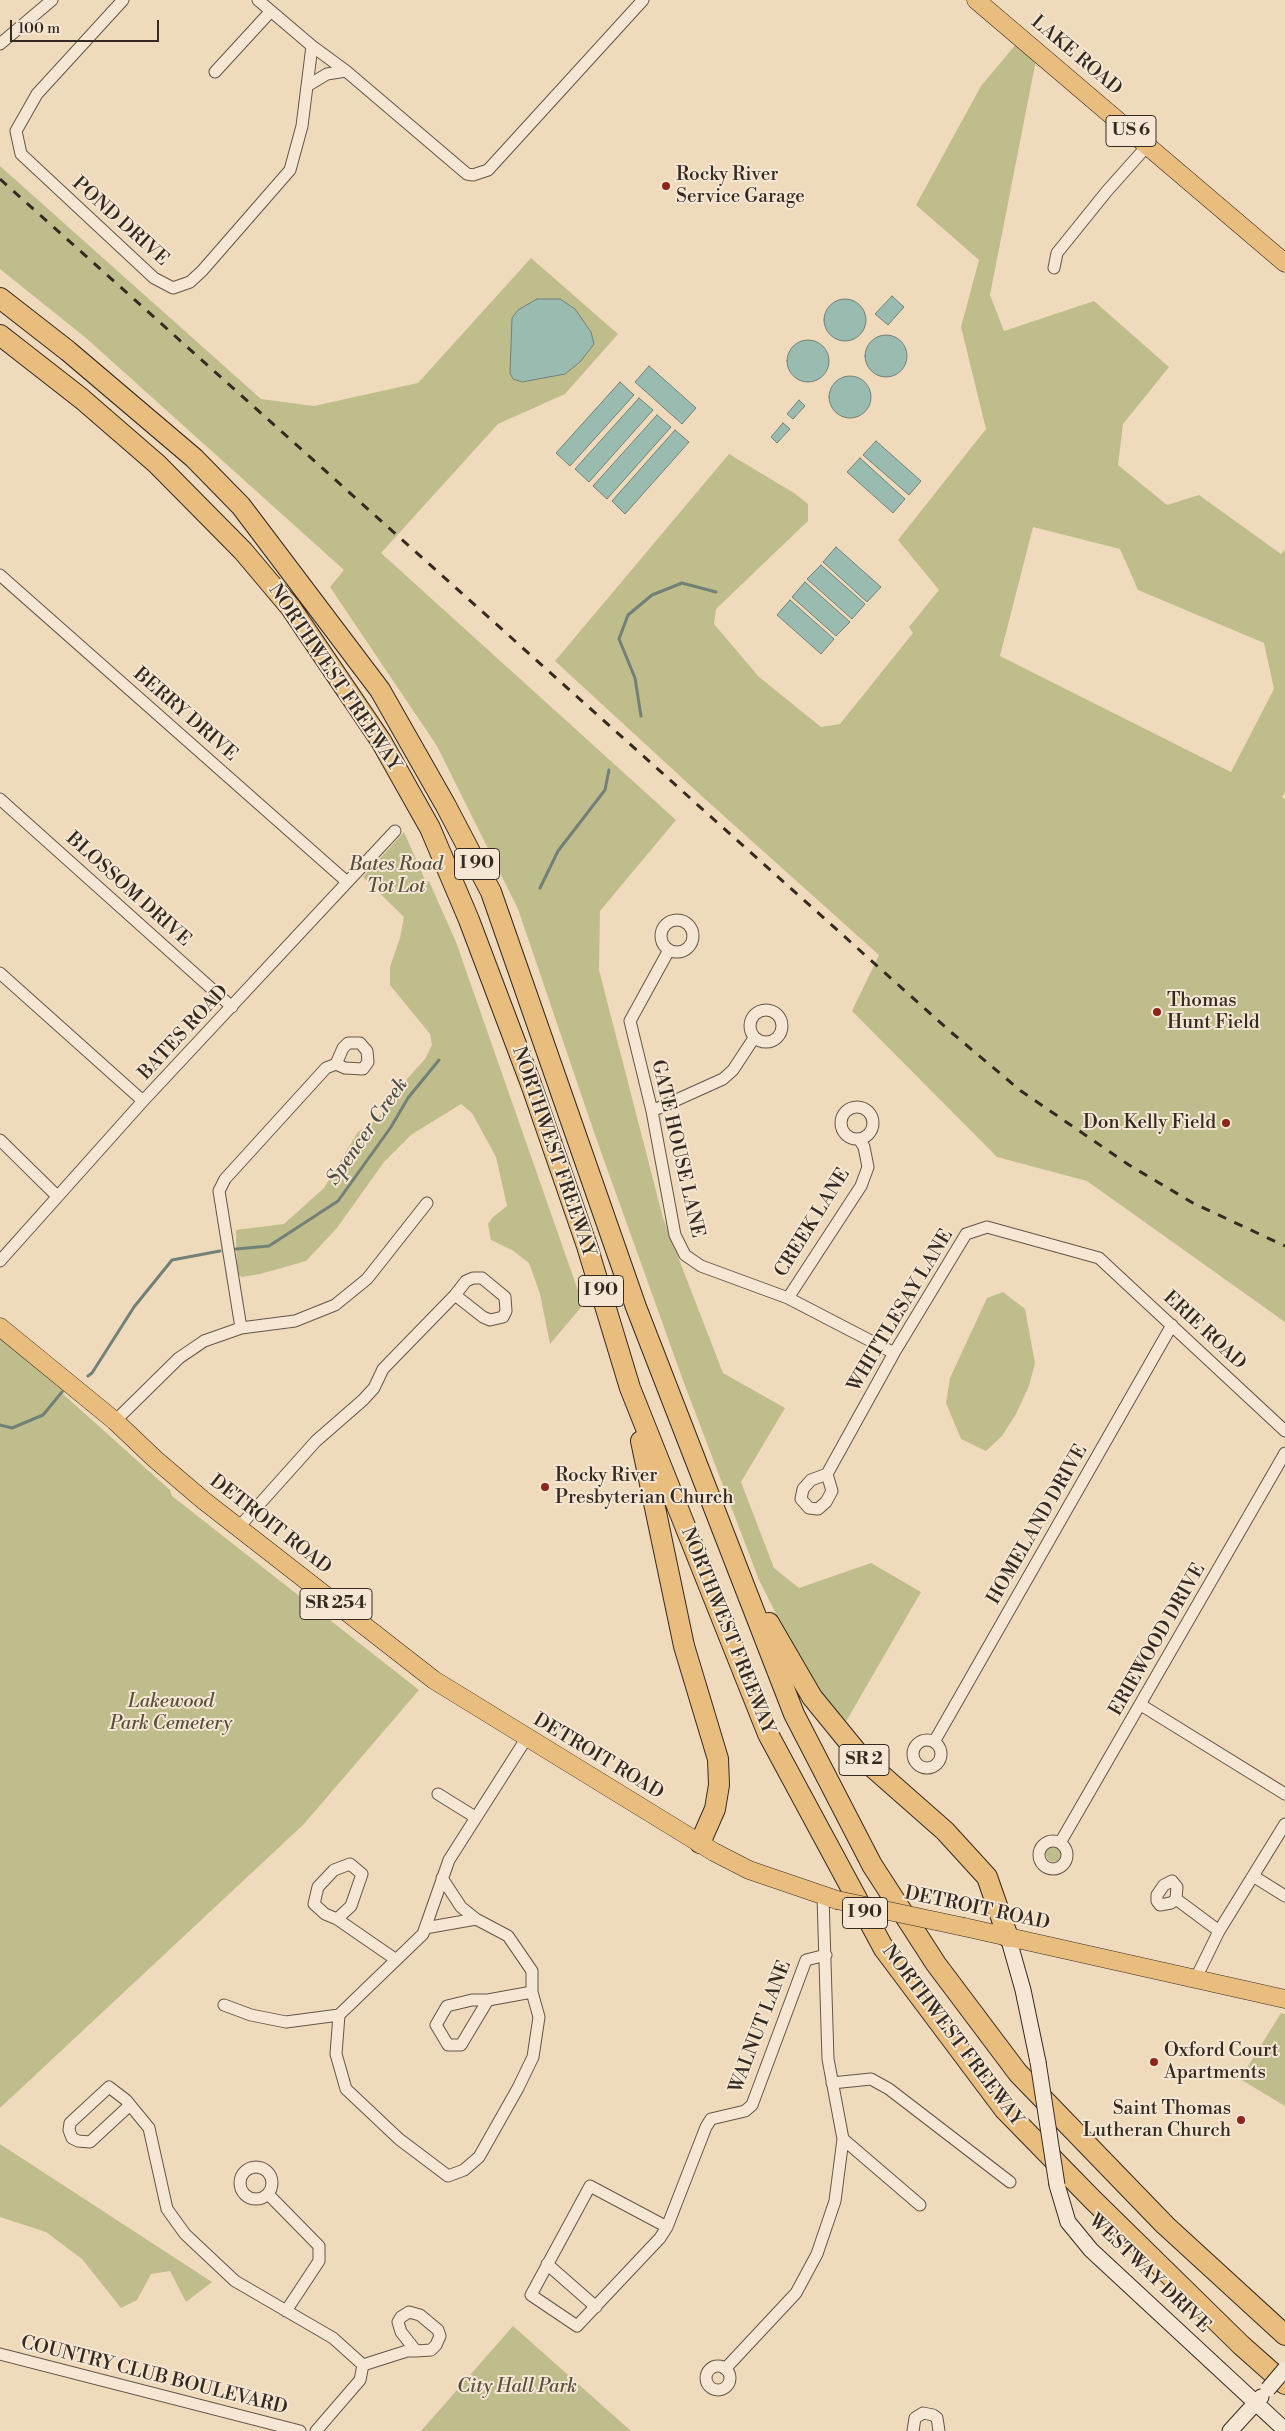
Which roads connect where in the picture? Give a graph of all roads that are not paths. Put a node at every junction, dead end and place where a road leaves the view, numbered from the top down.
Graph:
1 (52, 0) edge
2 (123, 0) edge
3 (258, 0) edge
4 (643, 0) edge
5 (976, 0) edge
6 (271, 11) junction
7 (0, 44) edge
8 (312, 46) junction
9 (346, 71) junction
10 (215, 72) dead end
11 (306, 86) junction
12 (1148, 146) junction
13 (1285, 263) edge
14 (1054, 268) dead end
15 (0, 298) edge
16 (0, 335) edge
17 (0, 575) edge
18 (0, 799) edge
19 (395, 831) dead end
20 (346, 882) junction
21 (669, 950) dead end
22 (0, 973) edge
23 (232, 1007) junction
24 (754, 1038) dead end
25 (336, 1064) dead end
26 (143, 1101) junction
27 (652, 1111) junction
28 (859, 1139) dead end
29 (0, 1140) edge
30 (57, 1196) junction
31 (426, 1204) dead end
32 (1099, 1258) joint
33 (0, 1261) edge
34 (455, 1295) junction
35 (788, 1298) junction
36 (1172, 1325) junction
37 (0, 1327) edge
38 (241, 1328) junction
39 (894, 1353) junction
40 (630, 1388) junction
41 (115, 1421) junction
42 (1285, 1431) edge
43 (1285, 1453) edge
44 (827, 1474) dead end
45 (239, 1528) junction
46 (736, 1566) junction
47 (1141, 1705) junction
48 (526, 1738) junction
49 (934, 1742) dead end
50 (438, 1794) dead end
51 (1285, 1794) edge
52 (475, 1817) junction
53 (1285, 1824) edge
54 (700, 1843) junction
55 (1060, 1843) dead end
56 (1253, 1876) junction
57 (442, 1878) junction
58 (1285, 1896) edge
59 (830, 1898) junction
60 (1176, 1899) dead end
61 (337, 1919) junction
62 (476, 1919) junction
63 (425, 1928) junction
64 (1219, 1931) junction
65 (1008, 1937) junction
66 (826, 1955) junction
67 (395, 1959) junction
68 (1196, 1978) junction
69 (532, 1992) junction
70 (1285, 1999) edge
71 (488, 2000) junction
72 (224, 2005) dead end
73 (339, 2015) junction
74 (832, 2082) junction
75 (130, 2105) junction
76 (843, 2139) junction
77 (1010, 2182) dead end
78 (268, 2194) dead end
79 (920, 2205) dead end
80 (667, 2227) junction
81 (547, 2264) junction
82 (596, 2306) junction
83 (286, 2310) junction
84 (1285, 2335) edge
85 (416, 2351) dead end
86 (0, 2354) edge
87 (363, 2365) junction
88 (726, 2369) dead end
89 (1285, 2369) edge
90 (1276, 2386) edge
91 (1256, 2403) junction
92 (1285, 2430) edge
93 (300, 2431) edge
94 (316, 2431) edge
95 (913, 2431) edge
96 (939, 2431) edge
97 (1230, 2431) edge

1 - 7 street
2 - 11 street, POND DRIVE
3 - 6 street
4 - 9 street
5 - 12 main road, LAKE ROAD / US 6
6 - 8 street
6 - 10 street
8 - 9 street
8 - 11 street, POND DRIVE
9 - 11 street
12 - 13 main road, LAKE ROAD / US 6
12 - 14 street
15 - 46 highway, NORTHWEST FREEWAY / I 90
16 - 40 highway, NORTHWEST FREEWAY / I 90
17 - 20 street, BERRY DRIVE
18 - 23 street, BLOSSOM DRIVE
19 - 20 street, BATES ROAD
20 - 23 street, BATES ROAD
21 - 27 street, GATE HOUSE LANE
22 - 26 street
23 - 26 street, BATES ROAD
24 - 27 street
25 - 38 street
26 - 30 street, BATES ROAD
27 - 35 street, GATE HOUSE LANE
28 - 35 street, CREEK LANE
29 - 30 street
30 - 33 street, BATES ROAD
31 - 38 street
32 - 36 street, ERIE ROAD
32 - 39 street, WHITTLESAY LANE
34 - 34 street
34 - 45 street
35 - 39 street, GATE HOUSE LANE
36 - 42 street, ERIE ROAD
36 - 49 street, HOMELAND DRIVE
37 - 41 main road, DETROIT ROAD / SR 254
38 - 41 street
39 - 44 street, WHITTLESAY LANE
40 - 54 highway
40 - 90 highway, NORTHWEST FREEWAY / I 90
41 - 45 main road, DETROIT ROAD / SR 254
43 - 47 street, ERIEWOOD DRIVE
45 - 48 main road, DETROIT ROAD / SR 254
46 - 65 highway, SR 2
46 - 84 highway, NORTHWEST FREEWAY / I 90
47 - 51 street
47 - 55 street, ERIEWOOD DRIVE
48 - 52 street
48 - 54 main road, DETROIT ROAD / SR 254
50 - 52 street
52 - 57 street
53 - 56 street
54 - 59 main road, DETROIT ROAD
56 - 58 street
56 - 64 street
57 - 62 street
57 - 63 street
59 - 65 main road, DETROIT ROAD, bridge
59 - 66 street
60 - 64 street
61 - 61 street
61 - 67 street
62 - 63 street
62 - 69 street
63 - 67 street
64 - 68 street
65 - 68 main road, DETROIT ROAD
65 - 91 main road, WESTWAY DRIVE, bridge
66 - 74 street
66 - 80 street, WALNUT LANE
67 - 73 street
68 - 70 main road, DETROIT ROAD
69 - 71 street
69 - 73 street
71 - 71 street
72 - 73 street
74 - 76 street
74 - 77 street
75 - 75 street
75 - 83 street
76 - 79 street
76 - 88 street
78 - 83 street
80 - 81 street, WALNUT LANE
80 - 82 street, WALNUT LANE
81 - 82 street
81 - 82 street, WALNUT LANE
83 - 87 street
85 - 87 street
86 - 93 street, COUNTRY CLUB BOULEVARD
87 - 94 street
89 - 90 main road, bridge
90 - 91 main road
91 - 92 main road, WESTWAY DRIVE
91 - 97 main road
95 - 96 street

